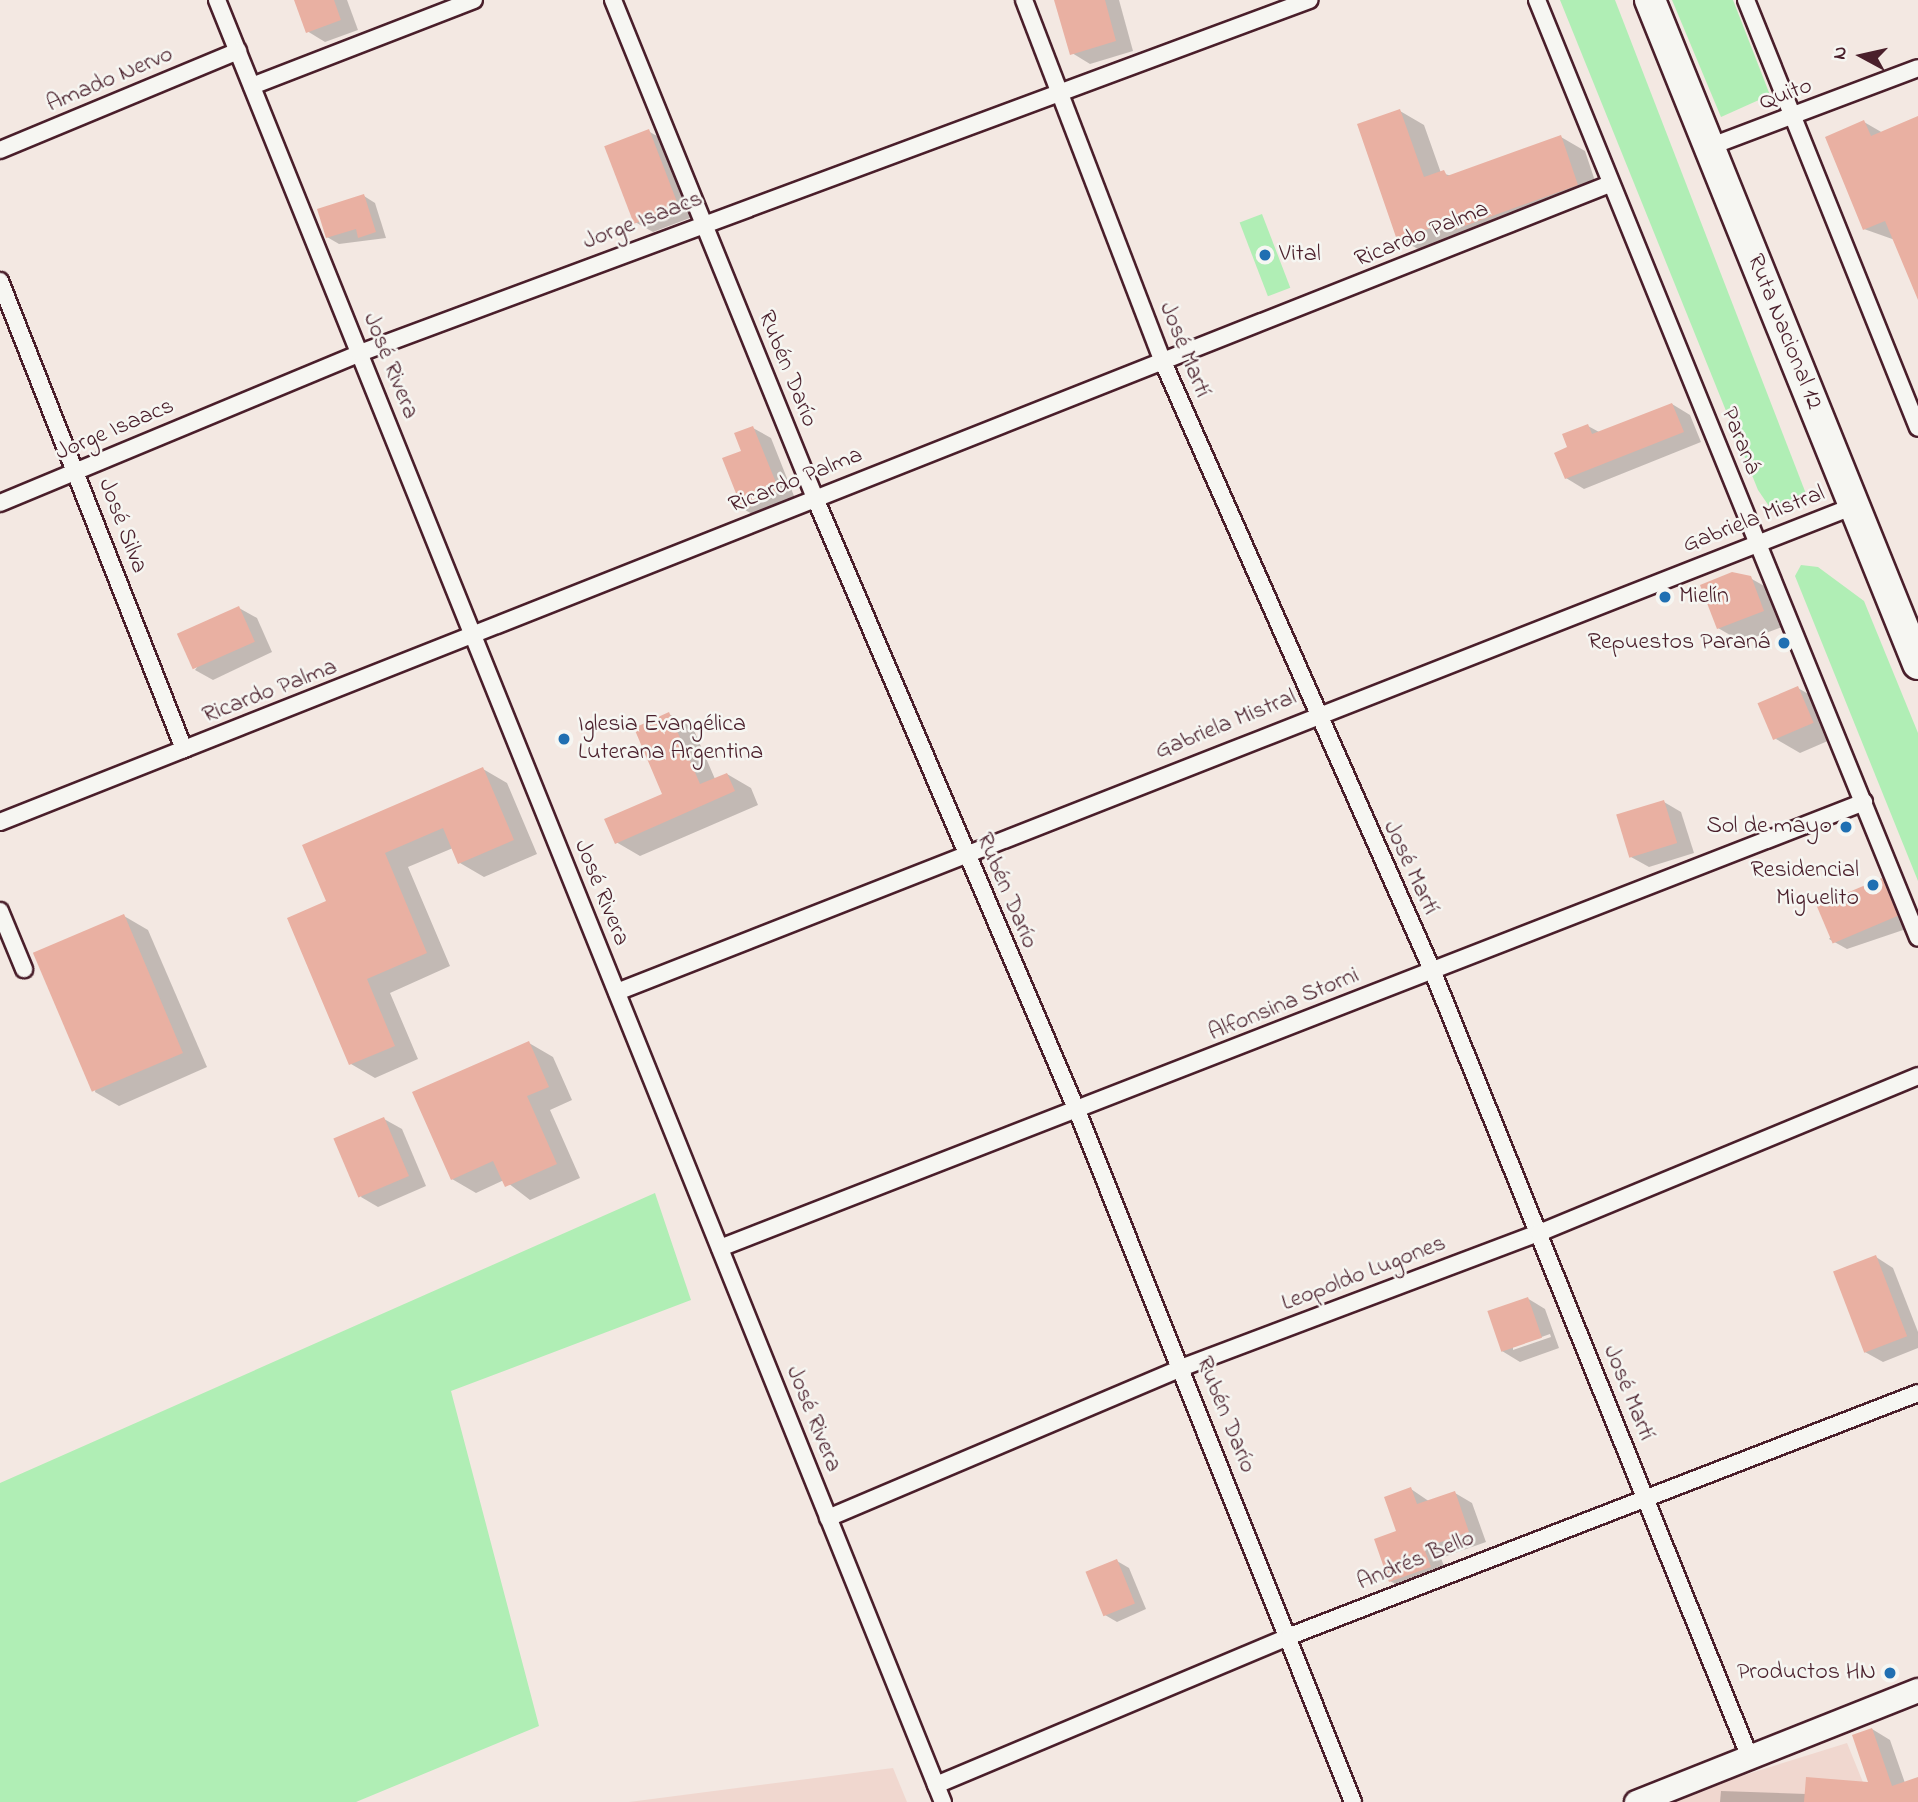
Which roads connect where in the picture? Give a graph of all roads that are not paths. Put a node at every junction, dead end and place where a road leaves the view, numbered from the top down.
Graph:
1 (217, 0) edge
2 (474, 0) edge
3 (613, 0) edge
4 (1024, 0) edge
5 (1309, 0) edge
6 (1537, 0) edge
7 (1650, 0) edge
8 (1746, 0) edge
9 (238, 51) junction
10 (1918, 68) edge
11 (252, 86) junction
12 (1059, 92) junction
13 (1797, 115) junction
14 (1709, 147) junction
15 (0, 150) edge
16 (1610, 184) junction
17 (702, 223) junction
18 (0, 281) edge
19 (360, 354) junction
20 (1163, 362) junction
21 (1918, 428) edge
22 (75, 470) junction
23 (815, 498) junction
24 (0, 503) edge
25 (1854, 506) junction
26 (1757, 543) junction
27 (475, 638) junction
28 (1918, 664) edge
29 (1314, 715) junction
30 (184, 749) junction
31 (1864, 802) junction
32 (0, 822) edge
33 (965, 854) junction
34 (0, 911) edge
35 (1918, 938) edge
36 (24, 969) dead end
37 (1432, 970) junction
38 (617, 992) junction
39 (1918, 1076) edge
40 (1078, 1113) junction
41 (1539, 1233) junction
42 (720, 1248) junction
43 (1181, 1368) junction
44 (1918, 1393) edge
45 (1644, 1495) junction
46 (828, 1518) junction
47 (1290, 1636) junction
48 (1918, 1690) edge
49 (1750, 1758) junction
50 (936, 1785) junction
51 (943, 1802) edge
52 (1353, 1802) edge
53 (1636, 1802) edge

1 - 9 street, José Rivera
2 - 11 street
3 - 17 street, Rubén Darío
4 - 12 street, José Martí
5 - 12 street, Jorge Isaacs
6 - 16 street, Paraná
7 - 14 highway, Ruta Nacional 12
8 - 13 street
9 - 11 street, José Rivera
9 - 15 street, Amado Nervo
10 - 13 street, Quito
11 - 19 street, José Rivera
12 - 17 street, Jorge Isaacs
12 - 20 street, José Martí
13 - 14 street, Quito
13 - 21 street
14 - 25 highway, Ruta Nacional 12
16 - 20 street, Ricardo Palma
16 - 26 street, Paraná
17 - 19 street, Jorge Isaacs
17 - 23 street, Rubén Darío
18 - 22 street, José Silva
19 - 22 street, Jorge Isaacs
19 - 27 street, José Rivera
20 - 23 street, Ricardo Palma
20 - 29 street, José Martí
22 - 24 street, Jorge Isaacs
22 - 30 street, José Silva
23 - 27 street, Ricardo Palma
23 - 33 street, Rubén Darío
25 - 26 street, Gabriela Mistral
25 - 28 highway, Ruta Nacional 12
26 - 29 street, Gabriela Mistral
26 - 31 street, Paraná
27 - 30 street, Ricardo Palma
27 - 38 street, José Rivera
29 - 33 street, Gabriela Mistral
29 - 37 street, José Martí
30 - 32 street, Ricardo Palma
31 - 35 street, Paraná
31 - 37 street, Alfonsina Storni
33 - 38 street, Gabriela Mistral
33 - 40 street, Rubén Darío
34 - 36 street
37 - 40 street, Alfonsina Storni
37 - 41 street, José Martí
38 - 42 street, José Rivera
39 - 41 street, Leopoldo Lugones
40 - 42 street, Alfonsina Storni
40 - 43 street, Rubén Darío
41 - 43 street, Leopoldo Lugones
41 - 45 street, José Martí
42 - 46 street, José Rivera
43 - 46 street, Leopoldo Lugones
43 - 47 street, Rubén Darío
44 - 45 street, Andrés Bello
45 - 47 street, Andrés Bello
45 - 49 street, José Martí
46 - 50 street, José Rivera
47 - 50 street, Andrés Bello
47 - 52 street, Rubén Darío
48 - 49 main road
49 - 53 main road
50 - 51 street, José Rivera

